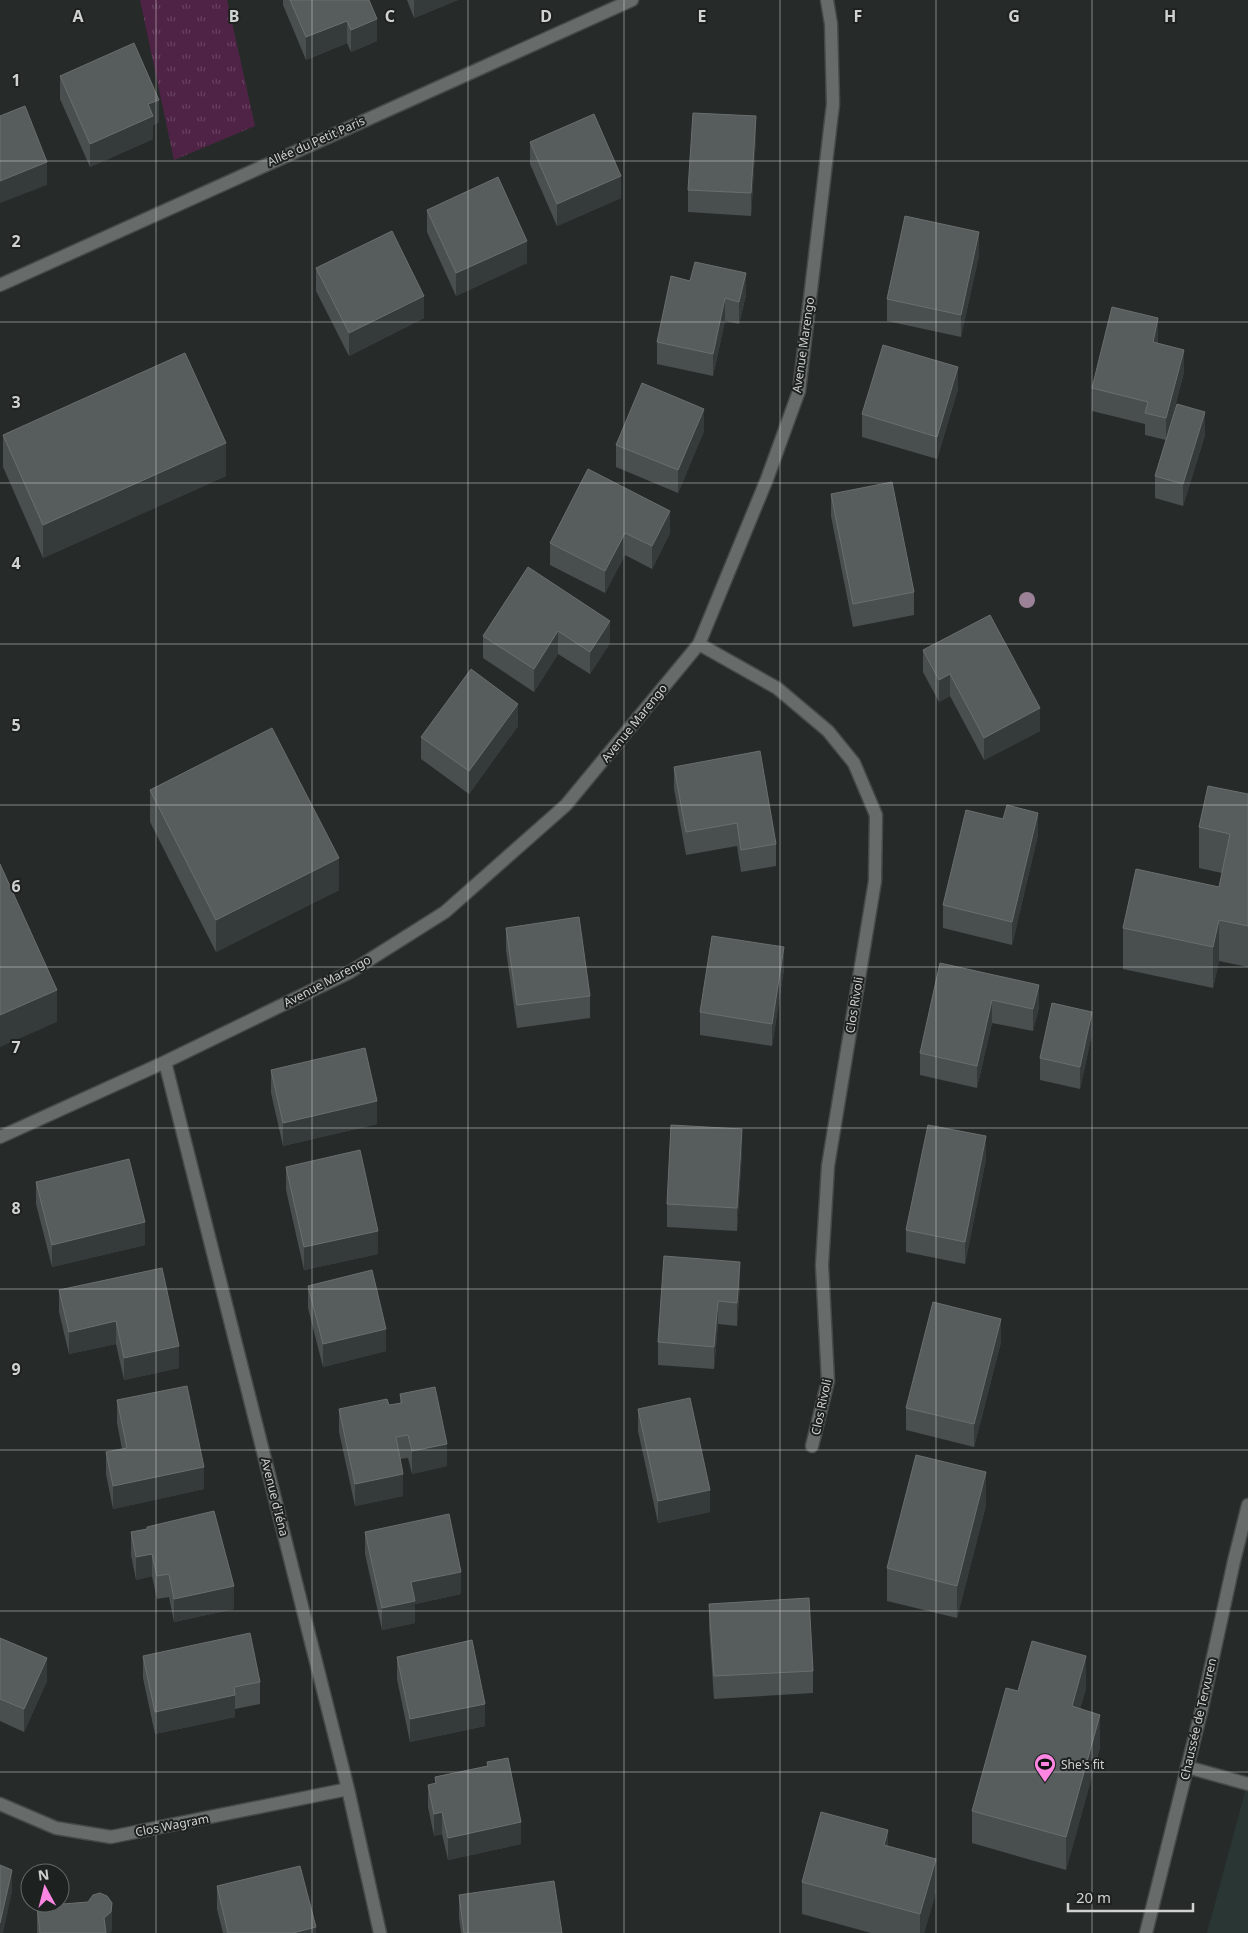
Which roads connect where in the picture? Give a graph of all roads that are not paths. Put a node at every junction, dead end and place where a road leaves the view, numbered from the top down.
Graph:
1 (632, 0) edge
2 (827, 0) edge
3 (0, 285) edge
4 (699, 644) junction
5 (165, 1062) junction
6 (0, 1137) edge
7 (812, 1446) dead end
8 (1248, 1505) edge
9 (1187, 1767) junction
10 (1248, 1784) edge
11 (348, 1789) junction
12 (0, 1804) edge
13 (380, 1933) edge
14 (1146, 1933) edge

1 - 3 street, Allée du Petit Paris
2 - 4 street, Avenue Marengo
4 - 5 street, Avenue Marengo
4 - 7 street, Clos Rivoli
5 - 6 street, Avenue Marengo
5 - 11 street, Avenue d'Iéna
8 - 9 street, Chaussée de Tervuren
9 - 10 street
9 - 14 street, Chaussée de Tervuren
11 - 12 street, Clos Wagram
11 - 13 street, Avenue d'Iéna

